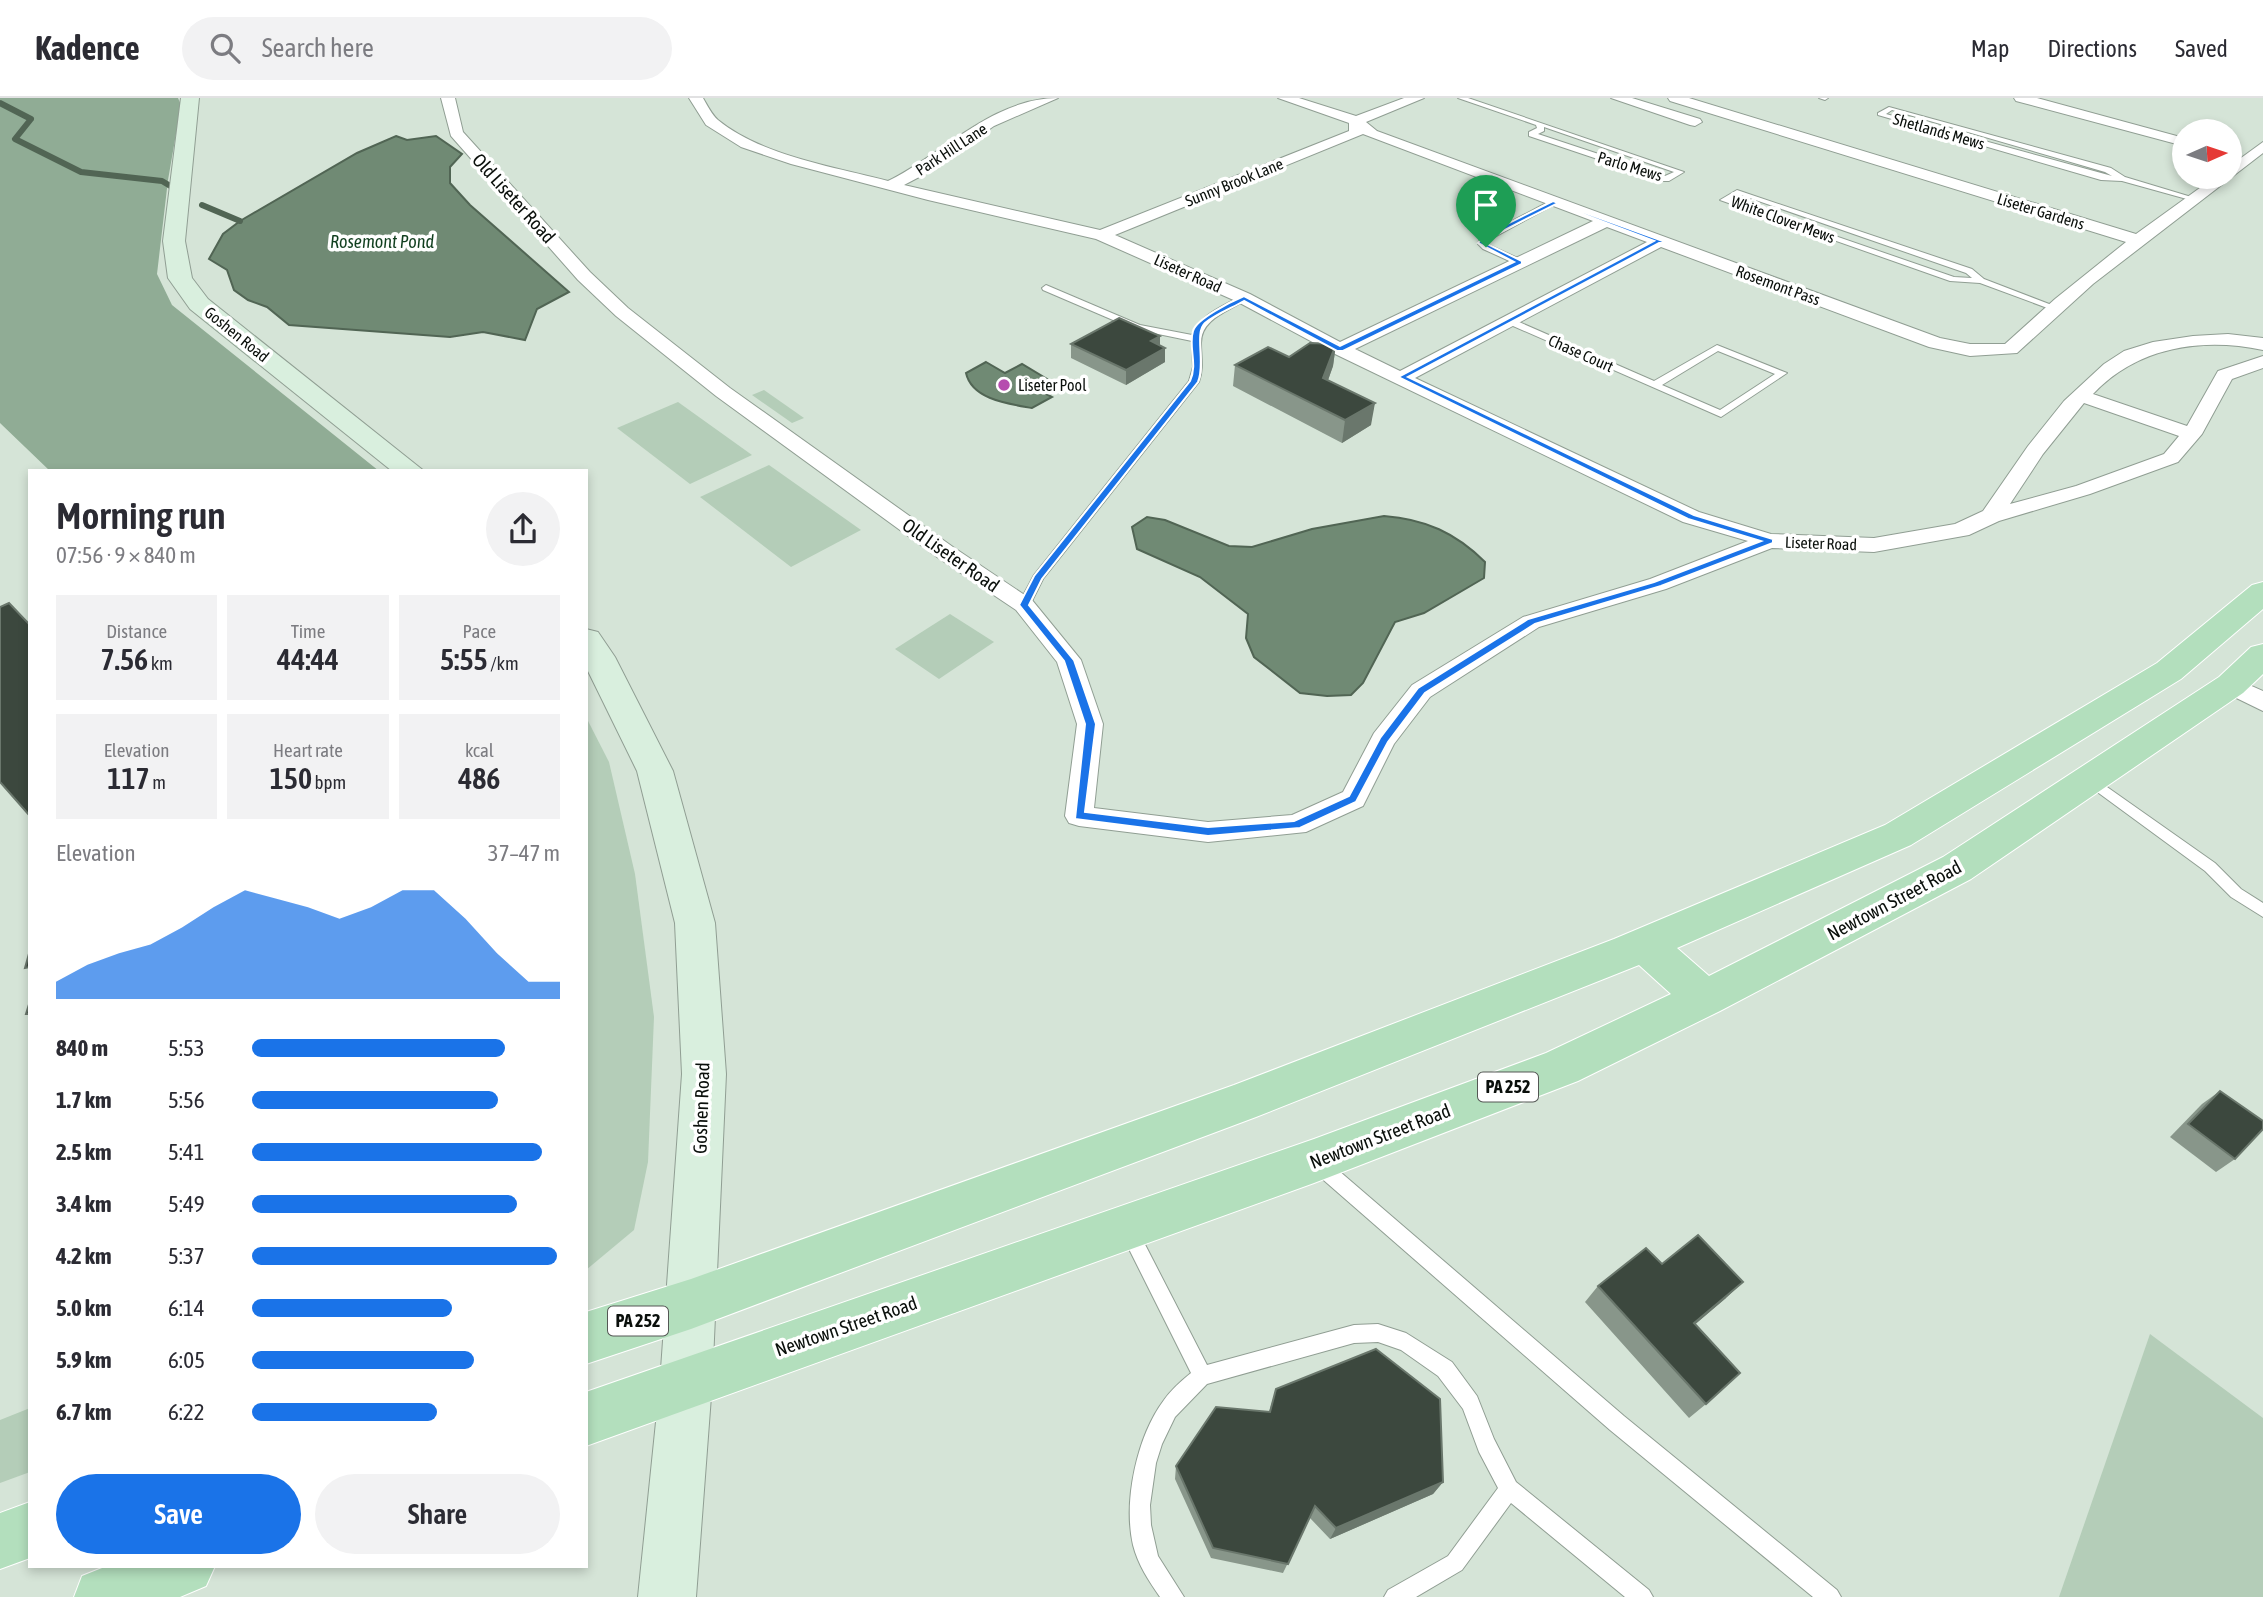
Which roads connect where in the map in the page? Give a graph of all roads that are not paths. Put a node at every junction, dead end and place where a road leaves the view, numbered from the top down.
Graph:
1 (190, 98) edge
2 (449, 98) edge
3 (696, 98) edge
4 (1284, 98) edge
5 (1417, 98) edge
6 (1461, 98) edge
7 (1618, 98) edge
8 (1675, 98) edge
9 (2021, 98) edge
10 (1038, 99) edge
11 (1356, 121) junction
12 (1539, 123) junction
13 (1708, 126) dead end
14 (1789, 134) junction
15 (2172, 139) edge
16 (1772, 146) dead end
17 (2263, 146) edge
18 (2242, 157) edge
19 (2248, 159) junction
20 (2242, 164) edge
21 (2122, 179) junction
22 (1945, 183) junction
23 (891, 185) junction
24 (2208, 189) edge
25 (1923, 195) dead end
26 (2194, 199) junction
27 (1555, 202) junction
28 (1606, 221) junction
29 (1101, 235) junction
30 (2137, 240) junction
31 (1660, 241) junction
32 (1519, 262) junction
33 (1982, 281) junction
34 (1046, 288) dead end
35 (1244, 298) junction
36 (2053, 307) junction
37 (1507, 320) junction
38 (1196, 338) junction
39 (2263, 344) edge
40 (1340, 349) junction
41 (2263, 362) edge
42 (1402, 377) junction
43 (1655, 385) junction
44 (2081, 396) junction
45 (2192, 434) junction
46 (407, 469) edge
47 (1991, 516) junction
48 (1769, 541) junction
49 (2263, 592) edge
50 (1024, 605) junction
51 (588, 643) edge
52 (2263, 655) edge
53 (2247, 694) edge
54 (2090, 780) junction
55 (2263, 911) edge
56 (1644, 945) junction
57 (1705, 998) junction
58 (1314, 1161) junction
59 (1127, 1227) junction
60 (691, 1304) junction
61 (588, 1337) edge
62 (1202, 1376) junction
63 (686, 1383) junction
64 (588, 1418) edge
65 (1508, 1489) junction
66 (28, 1531) edge
67 (0, 1541) edge
68 (181, 1568) edge
69 (103, 1597) edge
70 (667, 1597) edge
71 (1173, 1597) edge
72 (1395, 1597) edge
73 (1642, 1597) edge
74 (1830, 1597) edge

1 - 46 main road, Goshen Road
2 - 50 street, Old Liseter Road
3 - 23 street, Liseter Road
4 - 11 street, Rosemont Pass
5 - 11 street
6 - 12 lane, Parlo Mews
7 - 13 street
8 - 14 street, Liseter Gardens
9 - 15 street
10 - 23 street, Park Hill Lane
11 - 27 street, Rosemont Pass
11 - 29 street, Sunny Brook Lane
12 - 12 lane, Parlo Mews
14 - 16 street
14 - 22 street, Liseter Gardens
17 - 19 street
18 - 19 street
19 - 20 street
21 - 21 lane, Shetlands Mews
21 - 26 lane, Shetlands Mews
22 - 25 street
22 - 30 street, Liseter Gardens
23 - 29 street, Liseter Road
24 - 26 street, Rosemont Pass
26 - 30 street, Rosemont Pass
27 - 28 street, Rosemont Pass
27 - 32 lane
28 - 31 street, Rosemont Pass
28 - 32 street
29 - 35 street, Liseter Road
30 - 36 street, Rosemont Pass
31 - 36 street, Rosemont Pass
31 - 37 street
32 - 40 street
33 - 33 lane, White Clover Mews
33 - 36 lane, White Clover Mews
34 - 38 lane
35 - 38 lane
35 - 40 street, Liseter Road
37 - 42 street
37 - 43 lane, Chase Court
38 - 50 lane
39 - 44 street
40 - 42 street, Liseter Road
41 - 45 street, Liseter Road
42 - 48 street, Liseter Road
43 - 43 lane, Chase Court
44 - 45 street
44 - 47 street
45 - 47 street, Liseter Road
47 - 48 street, Liseter Road
48 - 50 street, Old Liseter Road
49 - 56 main road, PA 252
51 - 60 main road, Goshen Road
52 - 53 main road, Newtown Street Road / PA 252
53 - 54 main road, Newtown Street Road / PA 252
54 - 55 lane
54 - 57 main road, Newtown Street Road / PA 252
56 - 57 main road
56 - 60 main road, PA 252
57 - 58 main road, Newtown Street Road / PA 252
58 - 59 main road, Newtown Street Road / PA 252
58 - 74 lane
59 - 62 lane
59 - 63 main road, Newtown Street Road / PA 252
60 - 61 main road, PA 252
60 - 63 main road, Goshen Road
62 - 65 lane
62 - 71 lane
63 - 64 main road, Newtown Street Road / PA 252
63 - 70 main road, Goshen Road
65 - 72 lane
65 - 73 lane
66 - 67 main road
68 - 69 main road

